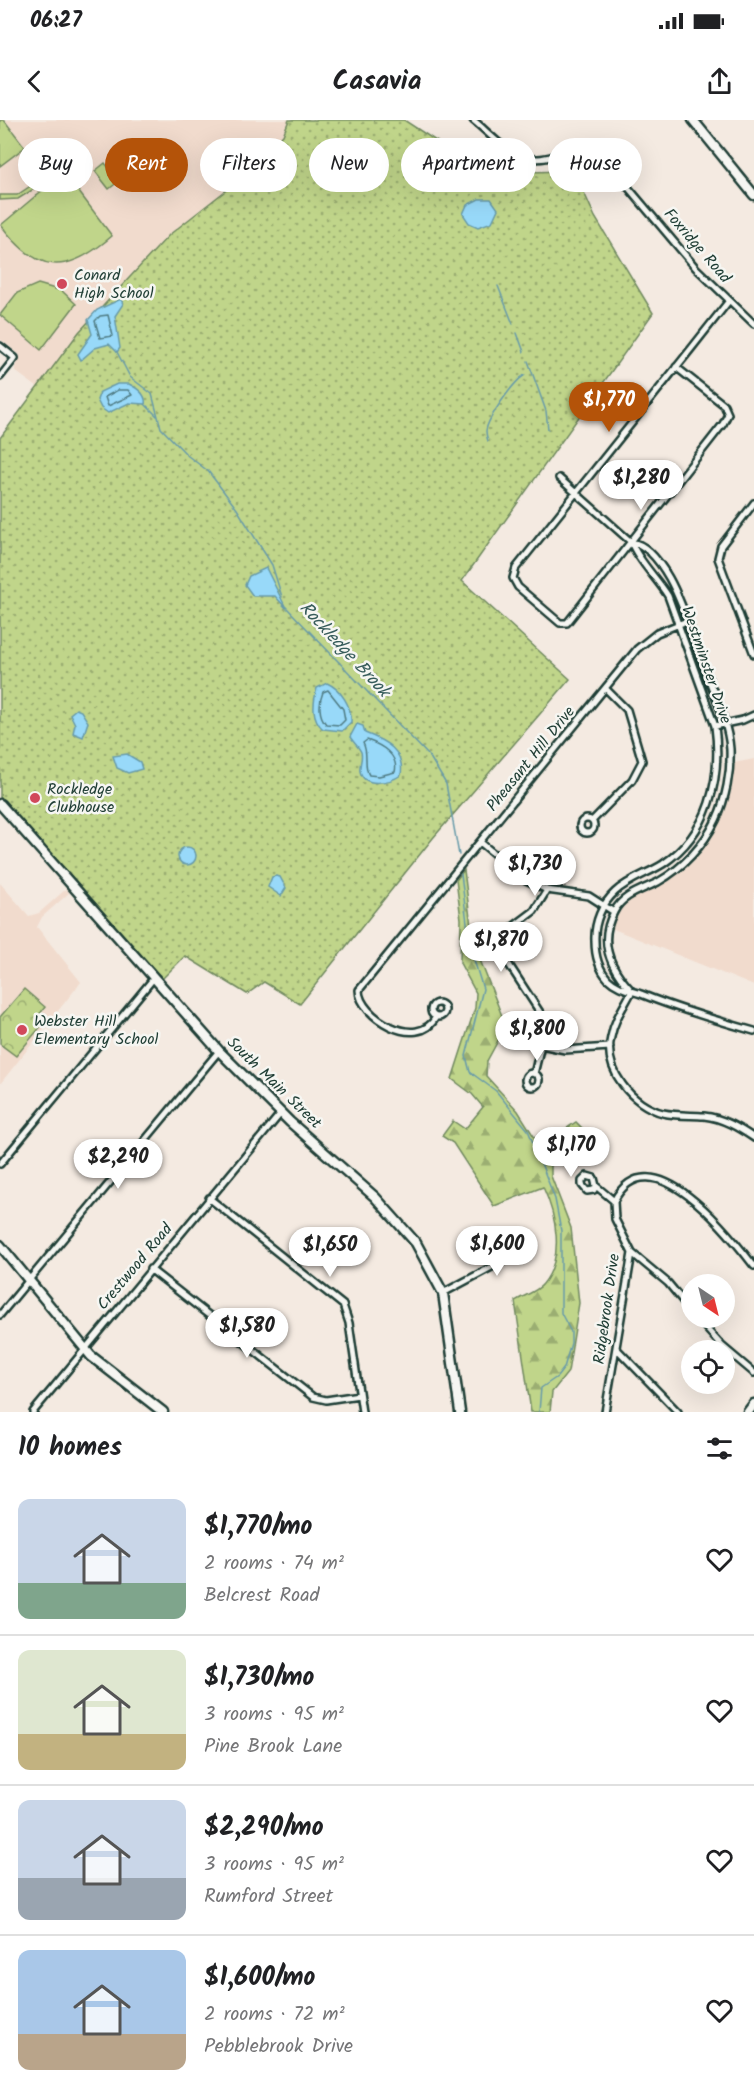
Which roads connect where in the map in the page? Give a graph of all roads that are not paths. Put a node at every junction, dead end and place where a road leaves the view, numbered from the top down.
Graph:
1 (473, 120) edge
2 (693, 120) edge
3 (754, 195) edge
4 (728, 302) junction
5 (754, 324) edge
6 (0, 346) edge
7 (676, 367) junction
8 (0, 377) edge
9 (559, 478) dead end
10 (575, 494) junction
11 (754, 503) edge
12 (631, 542) junction
13 (687, 621) junction
14 (678, 625) junction
15 (754, 633) edge
16 (747, 637) junction
17 (754, 654) edge
18 (606, 689) junction
19 (754, 715) edge
20 (725, 725) junction
21 (715, 726) junction
22 (0, 804) edge
23 (592, 821) dead end
24 (480, 842) junction
25 (547, 890) junction
26 (604, 905) junction
27 (614, 912) junction
28 (153, 979) junction
29 (632, 991) junction
30 (436, 1017) dead end
31 (754, 1030) edge
32 (541, 1045) junction
33 (610, 1047) junction
34 (219, 1051) junction
35 (534, 1074) dead end
36 (281, 1113) junction
37 (754, 1138) edge
38 (0, 1164) edge
39 (596, 1186) dead end
40 (209, 1198) junction
41 (614, 1201) junction
42 (526, 1237) dead end
43 (0, 1245) edge
44 (632, 1253) junction
45 (754, 1266) edge
46 (150, 1269) junction
47 (29, 1280) junction
48 (443, 1293) junction
49 (681, 1299) edge
50 (0, 1315) edge
51 (706, 1328) edge
52 (616, 1348) junction
53 (85, 1349) junction
54 (754, 1373) edge
55 (360, 1395) junction
56 (754, 1404) edge
57 (33, 1412) edge
58 (163, 1412) edge
59 (362, 1412) edge
60 (460, 1412) edge
61 (605, 1412) edge
62 (678, 1412) edge
63 (748, 1412) edge

1 - 4 street, Foxridge Road
2 - 3 main road
4 - 5 street, Foxridge Road
4 - 7 street
6 - 8 street
7 - 10 street
7 - 12 street
9 - 10 street, Westminster Drive
10 - 12 street, Westminster Drive
10 - 12 street
11 - 16 street
12 - 13 street, Westminster Drive
12 - 14 street, Westminster Drive
13 - 14 street, Pheasant Hill Drive
13 - 20 street, Westminster Drive
14 - 18 street, Pheasant Hill Drive
14 - 21 street, Westminster Drive
15 - 16 street
16 - 17 street
18 - 23 street
18 - 24 street, Pheasant Hill Drive
19 - 20 street
20 - 21 street
20 - 27 street, Westminster Drive
21 - 26 street, Westminster Drive
22 - 28 main road, South Main Street
24 - 25 street
24 - 30 street, Pheasant Hill Drive
25 - 26 street
25 - 32 street
26 - 27 street
26 - 29 street
27 - 29 street
28 - 34 main road, South Main Street
28 - 38 street
29 - 31 street
29 - 33 street
32 - 33 street
32 - 35 street
33 - 37 street
34 - 36 main road, South Main Street
34 - 47 street
36 - 40 street, Crestwood Road
36 - 48 main road, South Main Street
39 - 41 street
40 - 46 street, Crestwood Road
40 - 55 street
41 - 44 street, Ridgebrook Drive
41 - 45 street
42 - 48 street
43 - 47 main road
44 - 49 street
44 - 52 street, Ridgebrook Drive
46 - 53 street, Crestwood Road
46 - 55 street
47 - 50 street
47 - 53 main road
48 - 60 main road, South Main Street
51 - 54 street
52 - 61 street, Ridgebrook Drive
52 - 62 street
53 - 57 street, Crestwood Road
53 - 58 main road
55 - 59 street
56 - 63 main road

